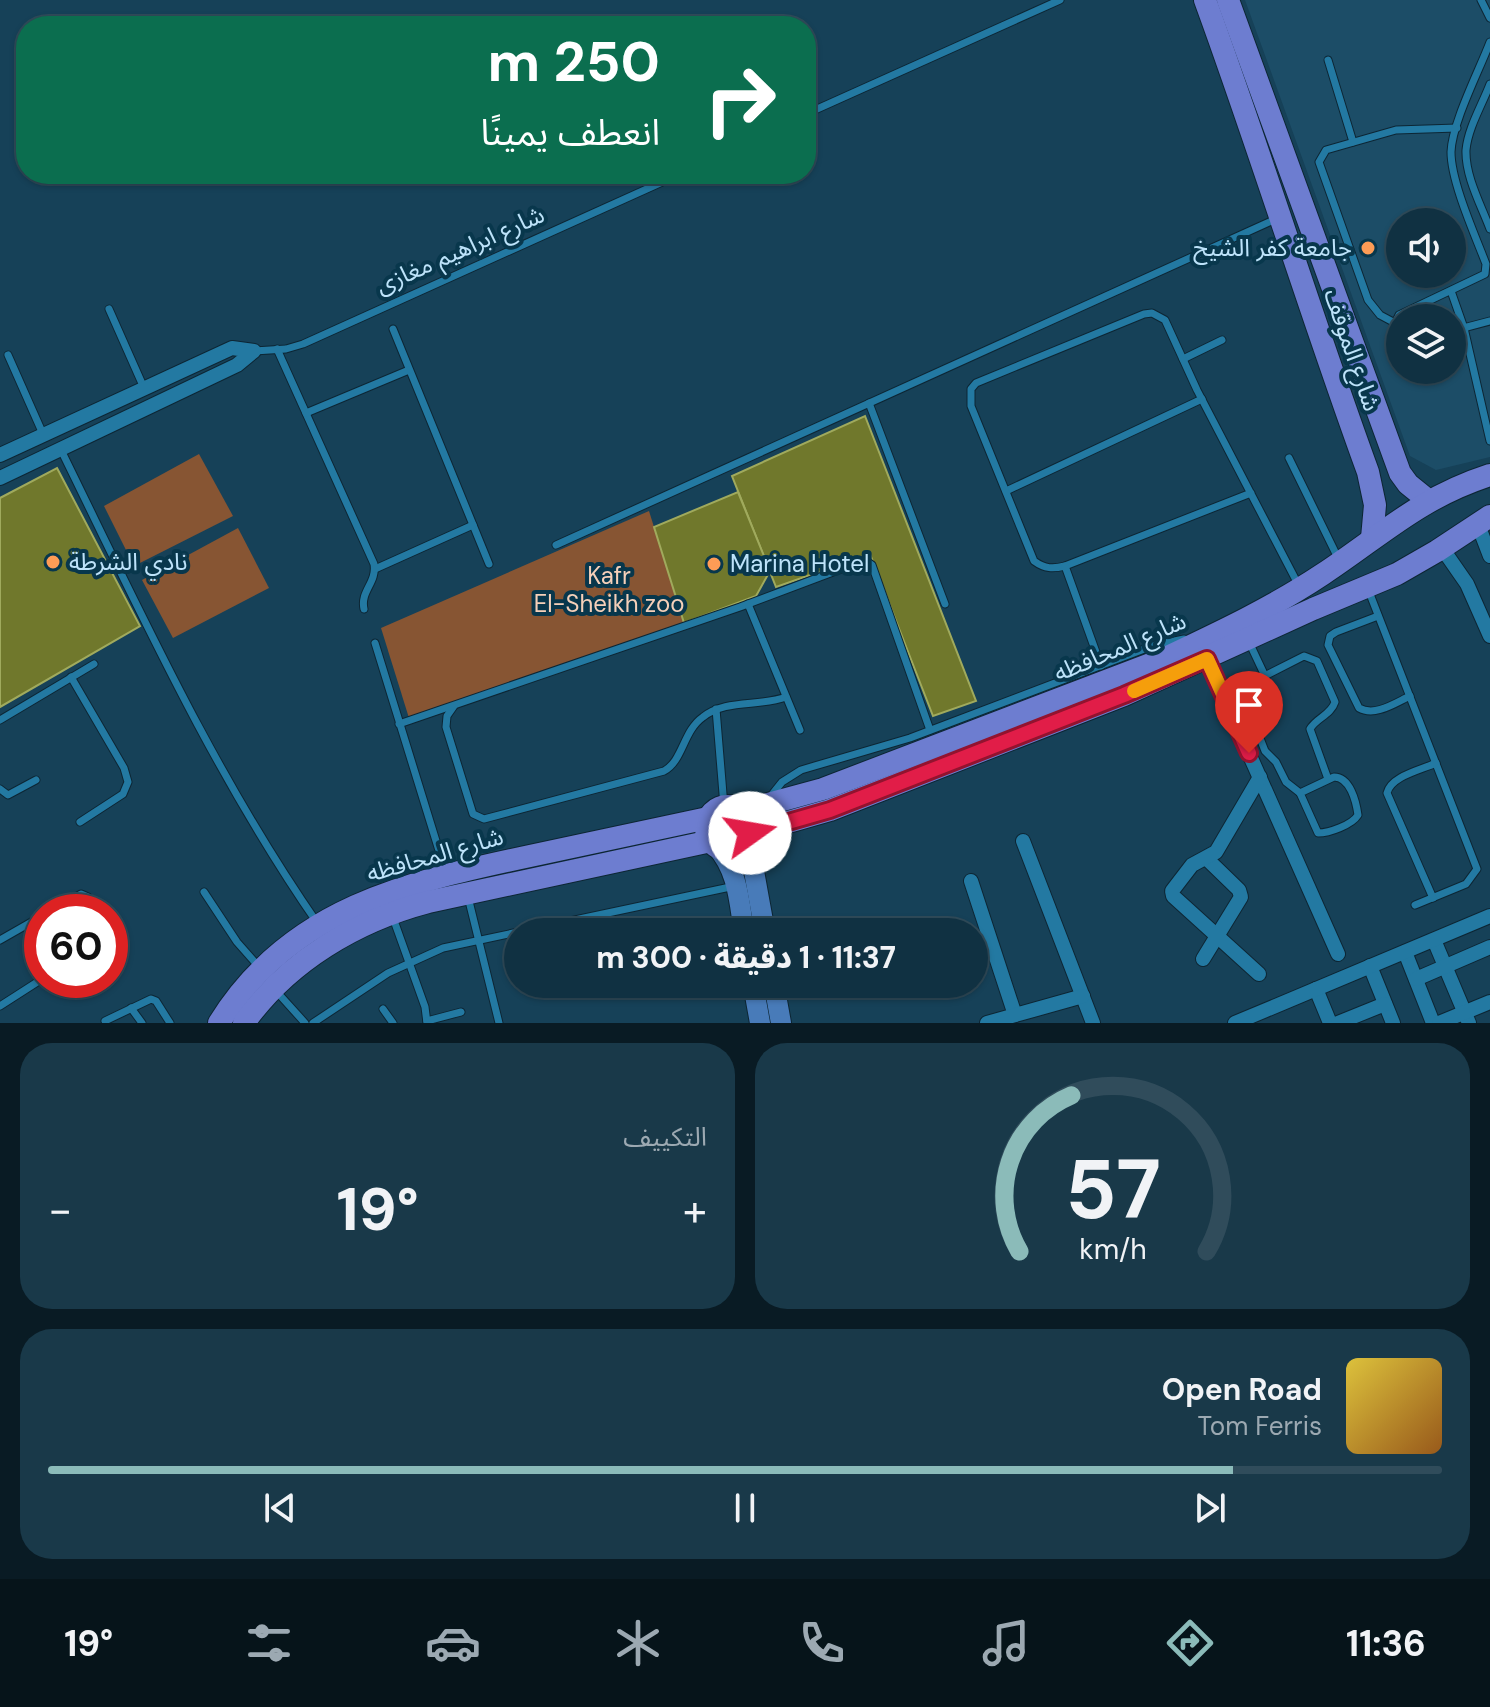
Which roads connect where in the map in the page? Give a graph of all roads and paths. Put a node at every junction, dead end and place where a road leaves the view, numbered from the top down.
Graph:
1 (1060, 0) edge
2 (1205, 0) edge
3 (1228, 0) edge
4 (1481, 0) edge
5 (1490, 18) edge
6 (1490, 42) edge
7 (1328, 60) dead end
8 (1490, 84) edge
9 (816, 109) edge
10 (1262, 123) junction
11 (1457, 128) junction
12 (1353, 142) junction
13 (658, 184) edge
14 (1280, 217) junction
15 (1490, 229) edge
16 (1487, 273) edge
17 (1451, 291) junction
18 (1422, 304) edge
19 (1456, 304) edge
20 (109, 309) dead end
21 (1386, 318) edge
22 (1490, 321) edge
23 (1466, 327) edge
24 (393, 329) dead end
25 (1466, 337) edge
26 (1222, 340) dead end
27 (277, 349) junction
28 (254, 351) junction
29 (8, 355) dead end
30 (1183, 359) junction
31 (409, 370) junction
32 (146, 387) junction
33 (1202, 399) junction
34 (157, 403) junction
35 (869, 403) junction
36 (306, 413) junction
37 (43, 434) junction
38 (1490, 441) edge
39 (60, 448) junction
40 (0, 455) edge
41 (1289, 458) dead end
42 (1490, 475) edge
43 (0, 478) edge
44 (1006, 491) junction
45 (1251, 493) junction
46 (1429, 501) junction
47 (1484, 519) edge
48 (473, 525) junction
49 (1372, 538) junction
50 (556, 545) dead end
51 (1442, 548) junction
52 (1490, 556) edge
53 (1341, 562) junction
54 (489, 564) dead end
55 (1065, 566) junction
56 (375, 569) junction
57 (1367, 587) junction
58 (1293, 592) junction
59 (748, 604) junction
60 (945, 604) dead end
61 (364, 609) dead end
62 (1300, 615) junction
63 (1378, 616) junction
64 (1490, 636) edge
65 (1248, 640) junction
66 (375, 643) dead end
67 (1207, 649) junction
68 (94, 664) dead end
69 (1101, 666) junction
70 (1265, 676) junction
71 (71, 677) junction
72 (1050, 694) junction
73 (1410, 696) junction
74 (786, 697) junction
75 (454, 706) junction
76 (716, 709) junction
77 (0, 720) edge
78 (399, 724) junction
79 (800, 730) dead end
80 (926, 738) junction
81 (1436, 763) junction
82 (1260, 777) junction
83 (1328, 779) junction
84 (36, 780) dead end
85 (0, 789) edge
86 (1300, 793) junction
87 (740, 819) junction
88 (80, 822) dead end
89 (1023, 841) dead end
90 (713, 844) junction
91 (1207, 859) junction
92 (446, 874) junction
93 (971, 881) dead end
94 (736, 886) junction
95 (204, 892) dead end
96 (467, 894) junction
97 (1433, 898) junction
98 (1415, 905) dead end
99 (391, 913) junction
100 (742, 918) edge
101 (762, 918) edge
102 (1489, 918) edge
103 (24, 926) edge
104 (319, 926) junction
105 (1217, 937) junction
106 (477, 939) junction
107 (0, 940) edge
108 (1434, 940) junction
109 (1490, 947) edge
110 (1405, 952) junction
111 (1338, 954) dead end
112 (1203, 959) dead end
113 (410, 962) junction
114 (1370, 966) junction
115 (1445, 966) junction
116 (1259, 974) dead end
117 (268, 979) junction
118 (1416, 979) junction
119 (1316, 989) junction
120 (24, 991) edge
121 (1083, 996) junction
122 (756, 998) edge
123 (777, 998) edge
124 (1490, 1002) edge
125 (1385, 1004) junction
126 (0, 1006) edge
127 (131, 1008) junction
128 (383, 1009) dead end
129 (461, 1012) dead end
130 (1015, 1015) junction
131 (1266, 1017) edge
132 (1467, 1018) edge
133 (105, 1021) dead end
134 (427, 1022) edge
135 (142, 1023) edge
136 (170, 1023) edge
137 (219, 1023) edge
138 (244, 1023) edge
139 (305, 1023) edge
140 (313, 1023) edge
141 (393, 1023) edge
142 (499, 1023) edge
143 (760, 1023) edge
144 (781, 1023) edge
145 (987, 1023) edge
146 (1093, 1023) edge
147 (1235, 1023) edge
148 (1330, 1023) edge
149 (1338, 1023) edge
150 (1393, 1023) edge
151 (1436, 1023) edge

1 - 9 lane
2 - 10 main road, شارع الموقف
3 - 10 main road, شارع الموقف
4 - 5 lane
6 - 11 lane
7 - 12 lane
8 - 15 lane
10 - 14 main road, شارع الموقف
10 - 46 main road, شارع الموقف
11 - 12 lane
11 - 16 lane
12 - 21 lane
13 - 27 lane, شارع ابراهيم مغازى
14 - 35 lane
14 - 49 main road, شارع الموقف
16 - 17 lane
17 - 18 lane
17 - 19 lane
20 - 32 lane
22 - 23 lane
24 - 31 lane
25 - 38 lane
26 - 30 lane
27 - 28 lane, شارع ابراهيم مغازى
27 - 36 lane
28 - 32 street, شارع ابراهيم مغازى
28 - 34 street, شارع ابراهيم مغازى
29 - 37 lane
30 - 33 lane
30 - 44 lane
31 - 36 lane
31 - 48 lane
32 - 34 street
32 - 37 street, شارع ابراهيم مغازى
33 - 44 lane
33 - 45 lane
34 - 39 street, شارع ابراهيم مغازى
35 - 50 lane
35 - 60 lane
36 - 56 lane
37 - 40 street, شارع ابراهيم مغازى
39 - 43 street, شارع ابراهيم مغازى
39 - 104 lane
41 - 53 lane
42 - 46 main road, شارع المحافظه
44 - 55 lane
45 - 55 lane
45 - 58 lane
46 - 49 main road, شارع المحافظه
47 - 51 main road, شارع المحافظه
47 - 52 street
48 - 54 lane
48 - 56 lane
49 - 53 main road, شارع المحافظه
51 - 57 main road, شارع المحافظه
51 - 64 street
53 - 58 main road, شارع المحافظه
55 - 69 lane
56 - 61 lane
57 - 62 main road, شارع المحافظه
57 - 63 lane
58 - 62 main road
58 - 67 main road, شارع المحافظه
59 - 74 lane
59 - 75 lane
59 - 80 lane
62 - 65 main road, شارع المحافظه
63 - 73 lane
63 - 73 lane
65 - 67 main road, شارع المحافظه
65 - 70 lane
66 - 78 lane
67 - 69 lane
67 - 72 main road, شارع المحافظه
67 - 82 street
67 - 87 main road, شارع المحافظه
68 - 71 lane
69 - 72 lane
70 - 83 lane
70 - 86 lane
71 - 77 lane
71 - 88 lane
72 - 80 main road, شارع المحافظه
73 - 81 lane
74 - 76 lane
74 - 79 lane
75 - 76 lane
75 - 78 lane
76 - 87 lane
78 - 92 lane
80 - 87 main road, شارع المحافظه
81 - 97 lane
81 - 97 lane
82 - 91 street
82 - 111 street
83 - 86 lane
83 - 86 lane
84 - 85 lane
87 - 90 main road
87 - 90 main road, شارع المحافظه
87 - 92 main road, شارع المحافظه
87 - 101 main road
89 - 121 street
90 - 94 main road
90 - 96 main road, شارع المحافظه
91 - 105 street
91 - 105 street
92 - 104 main road, شارع المحافظه
93 - 130 street
94 - 100 main road
94 - 106 lane
95 - 117 lane
96 - 99 main road, شارع المحافظه
96 - 106 lane
97 - 98 lane
99 - 113 lane
99 - 117 main road, شارع المحافظه
102 - 108 street
103 - 107 lane
104 - 117 main road, شارع المحافظه
105 - 112 street
105 - 116 street
106 - 113 lane
106 - 142 lane
108 - 110 street
108 - 115 street
109 - 115 street
110 - 114 street
110 - 118 street
113 - 134 lane
113 - 140 lane
114 - 119 street
114 - 125 street
115 - 118 street
115 - 132 street
117 - 137 main road, شارع المحافظه
117 - 138 main road, شارع المحافظه
117 - 139 lane
118 - 151 street
119 - 131 street
119 - 148 street
120 - 126 lane
121 - 130 street
121 - 146 street
122 - 143 main road
123 - 144 main road
124 - 132 street
125 - 149 street
125 - 150 street
127 - 133 lane
127 - 135 lane
127 - 136 lane
128 - 141 lane
129 - 134 lane
130 - 145 street
131 - 147 street
132 - 151 street

